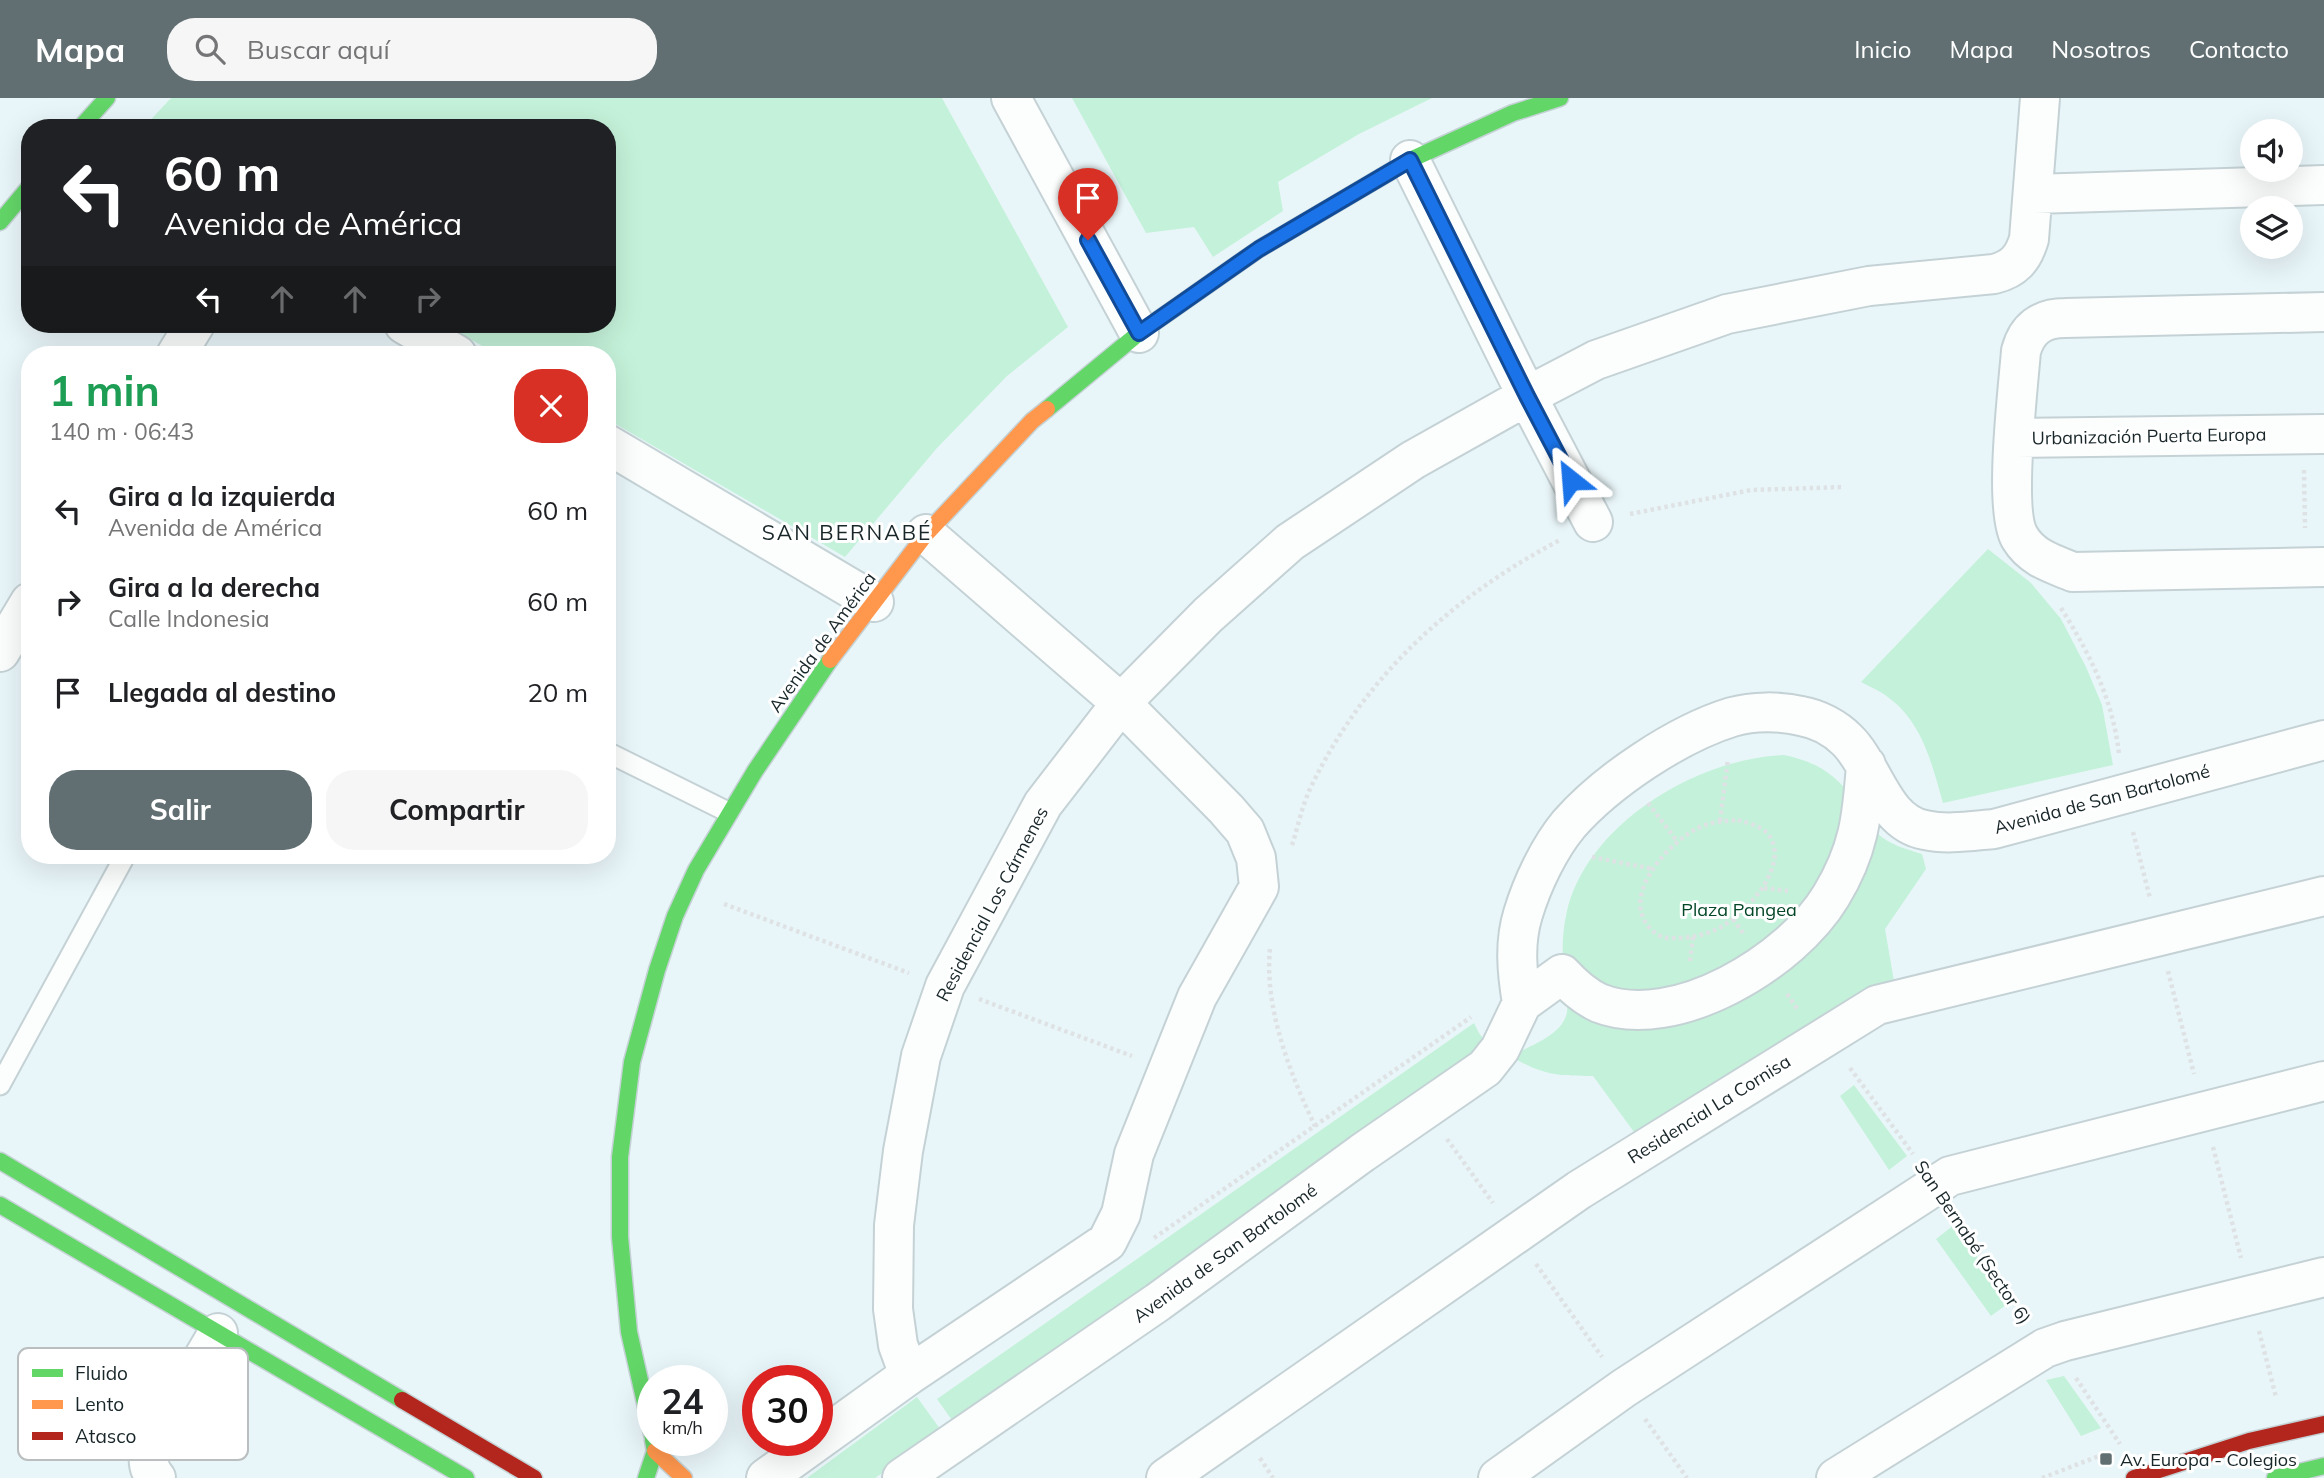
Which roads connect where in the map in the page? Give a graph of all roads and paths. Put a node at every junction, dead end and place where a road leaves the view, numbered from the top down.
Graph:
1 (107, 98) edge
2 (1011, 98) edge
3 (1560, 98) edge
4 (2040, 98) edge
5 (88, 119) edge
6 (1410, 160) junction
7 (2324, 186) edge
8 (2034, 194) junction
9 (21, 197) edge
10 (0, 222) edge
11 (2324, 312) edge
12 (419, 333) edge
13 (1139, 333) junction
14 (442, 346) edge
15 (1527, 396) junction
16 (2314, 434) edge
17 (2015, 438) junction
18 (616, 449) edge
19 (1844, 487) dead end
20 (1593, 522) junction
21 (926, 534) junction
22 (2045, 562) junction
23 (2314, 567) edge
24 (874, 602) junction
25 (21, 617) edge
26 (0, 652) edge
27 (1121, 703) junction
28 (1734, 716) junction
29 (2324, 740) edge
30 (616, 756) edge
31 (1866, 765) junction
32 (1627, 774) junction
33 (2124, 793) junction
34 (728, 812) junction
35 (1720, 821) junction
36 (1677, 841) junction
37 (1553, 849) junction
38 (1289, 857) dead end
39 (121, 864) edge
40 (1653, 869) junction
41 (2324, 896) edge
42 (2159, 935) junction
43 (1271, 937) dead end
44 (1522, 1003) junction
45 (1819, 1041) junction
46 (2324, 1081) edge
47 (0, 1085) edge
48 (1426, 1109) junction
49 (2204, 1112) junction
50 (1315, 1125) junction
51 (0, 1161) edge
52 (1934, 1185) junction
53 (0, 1205) edge
54 (1515, 1234) junction
55 (1153, 1239) dead end
56 (2324, 1277) edge
57 (2250, 1295) junction
58 (218, 1333) junction
59 (209, 1348) edge
60 (244, 1348) edge
61 (2045, 1348) junction
62 (248, 1351) edge
63 (637, 1368) edge
64 (909, 1375) junction
65 (2277, 1402) dead end
66 (2324, 1424) edge
67 (2122, 1447) dead end
68 (651, 1456) edge
69 (665, 1456) edge
70 (148, 1460) edge
71 (2324, 1466) edge
72 (156, 1478) edge
73 (466, 1478) edge
74 (534, 1478) edge
75 (646, 1478) edge
76 (684, 1478) edge
77 (766, 1478) edge
78 (902, 1478) edge
79 (1166, 1478) edge
80 (1498, 1478) edge
81 (1836, 1478) edge
82 (2134, 1478) edge
83 (2275, 1478) edge

1 - 5 street
2 - 13 street
3 - 6 street, Avenida de América
4 - 8 street, Residencial Los Cármenes
6 - 13 street, Avenida de América
6 - 15 street
7 - 8 street
8 - 15 street, Residencial Los Cármenes
9 - 10 street
11 - 17 street
12 - 14 street
13 - 21 street, Avenida de América
15 - 20 street
15 - 27 street, Residencial Los Cármenes
16 - 17 street, Urbanización Puerta Europa
16 - 23 path
17 - 22 street, Urbanización Puerta Europa
18 - 24 street
19 - 20 path
20 - 38 path
21 - 24 street, Avenida de América
21 - 27 street
22 - 23 street, Urbanización Puerta Europa
22 - 33 path
24 - 34 street, Avenida de América
25 - 26 street
27 - 64 street, Residencial Los Cármenes
27 - 64 street
28 - 31 street, Avenida de San Bartolomé
28 - 32 street, Avenida de San Bartolomé
28 - 35 path
29 - 33 street, Avenida de San Bartolomé
30 - 34 lane
31 - 33 street, Avenida de San Bartolomé
31 - 44 street, Avenida de San Bartolomé
32 - 36 path
32 - 37 street, Avenida de San Bartolomé
33 - 42 path
34 - 63 street, Avenida de América
35 - 36 path
35 - 40 path
36 - 40 path
37 - 40 path
37 - 44 street, Avenida de San Bartolomé
39 - 47 lane
41 - 42 street, Residencial La Cornisa
42 - 45 street, Residencial La Cornisa
42 - 49 path
43 - 50 path
44 - 48 street, Avenida de San Bartolomé
44 - 50 path
45 - 52 path, San Bernabé (Sector 6)
45 - 54 street, Residencial La Cornisa
46 - 49 street
48 - 54 path
48 - 78 street, Avenida de San Bartolomé
49 - 52 street
49 - 57 path
50 - 55 path
51 - 74 street
52 - 61 path, San Bernabé (Sector 6)
52 - 80 street
53 - 58 street
54 - 79 street, Residencial La Cornisa
56 - 57 street
57 - 61 street
57 - 65 path
58 - 59 street
58 - 60 street
61 - 67 path, San Bernabé (Sector 6)
61 - 81 street
62 - 73 street
64 - 77 street
66 - 82 street
68 - 75 street
69 - 76 street
70 - 72 street
71 - 83 street

